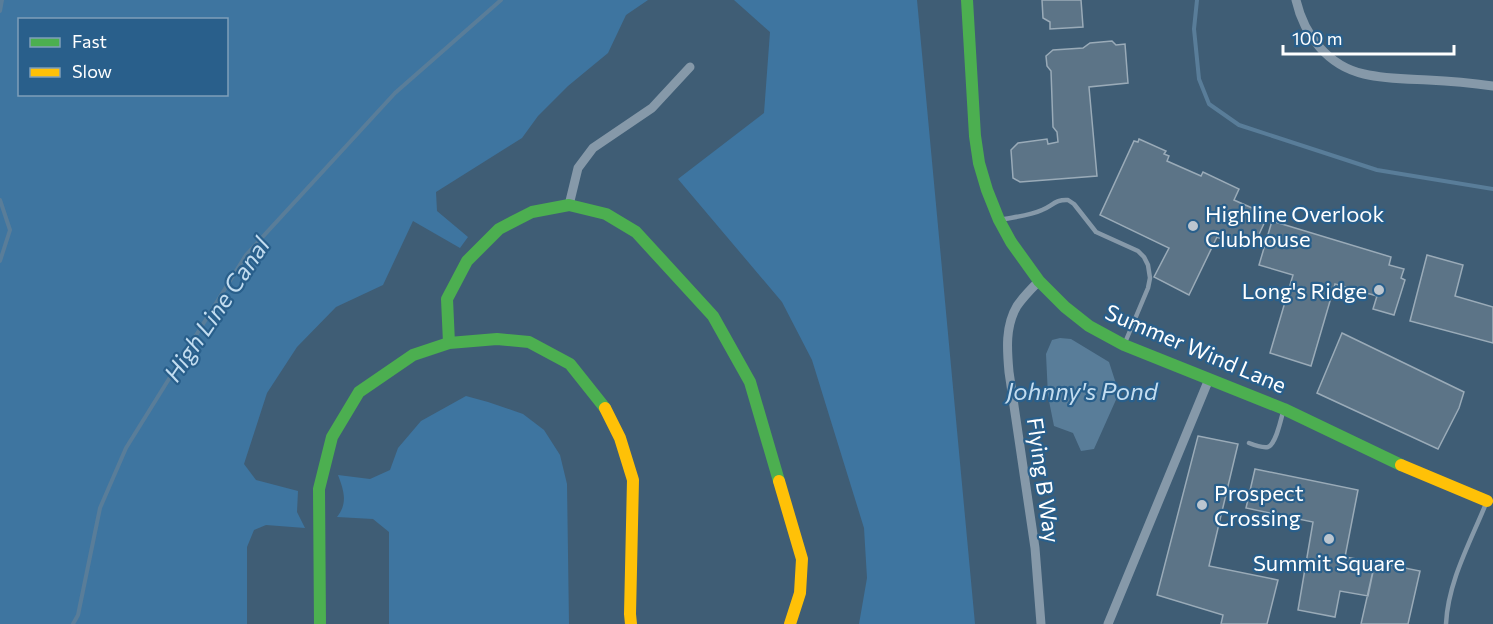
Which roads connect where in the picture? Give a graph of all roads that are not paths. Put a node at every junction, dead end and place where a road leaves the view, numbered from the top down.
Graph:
1 (967, 0) edge
2 (1296, 0) edge
3 (690, 67) dead end
4 (1493, 86) edge
5 (568, 205) junction
6 (999, 220) junction
7 (1039, 281) junction
8 (449, 343) junction
9 (1124, 345) junction
10 (1209, 379) junction
11 (1284, 409) junction
12 (1249, 443) dead end
13 (1486, 501) joint
14 (320, 624) edge
15 (632, 624) edge
16 (789, 624) edge
17 (1041, 624) edge
18 (1108, 624) edge
19 (1446, 624) edge

1 - 6 street, Summer Wind Lane
2 - 4 street
3 - 5 street
5 - 8 street
5 - 16 street
6 - 7 street, Summer Wind Lane
6 - 9 lane
7 - 9 street, Summer Wind Lane
7 - 17 street, Flying B Way
8 - 14 street
8 - 15 street
9 - 10 street, Summer Wind Lane
10 - 11 street, Summer Wind Lane
10 - 18 street
11 - 12 lane
11 - 13 street, Summer Wind Lane
13 - 19 lane

